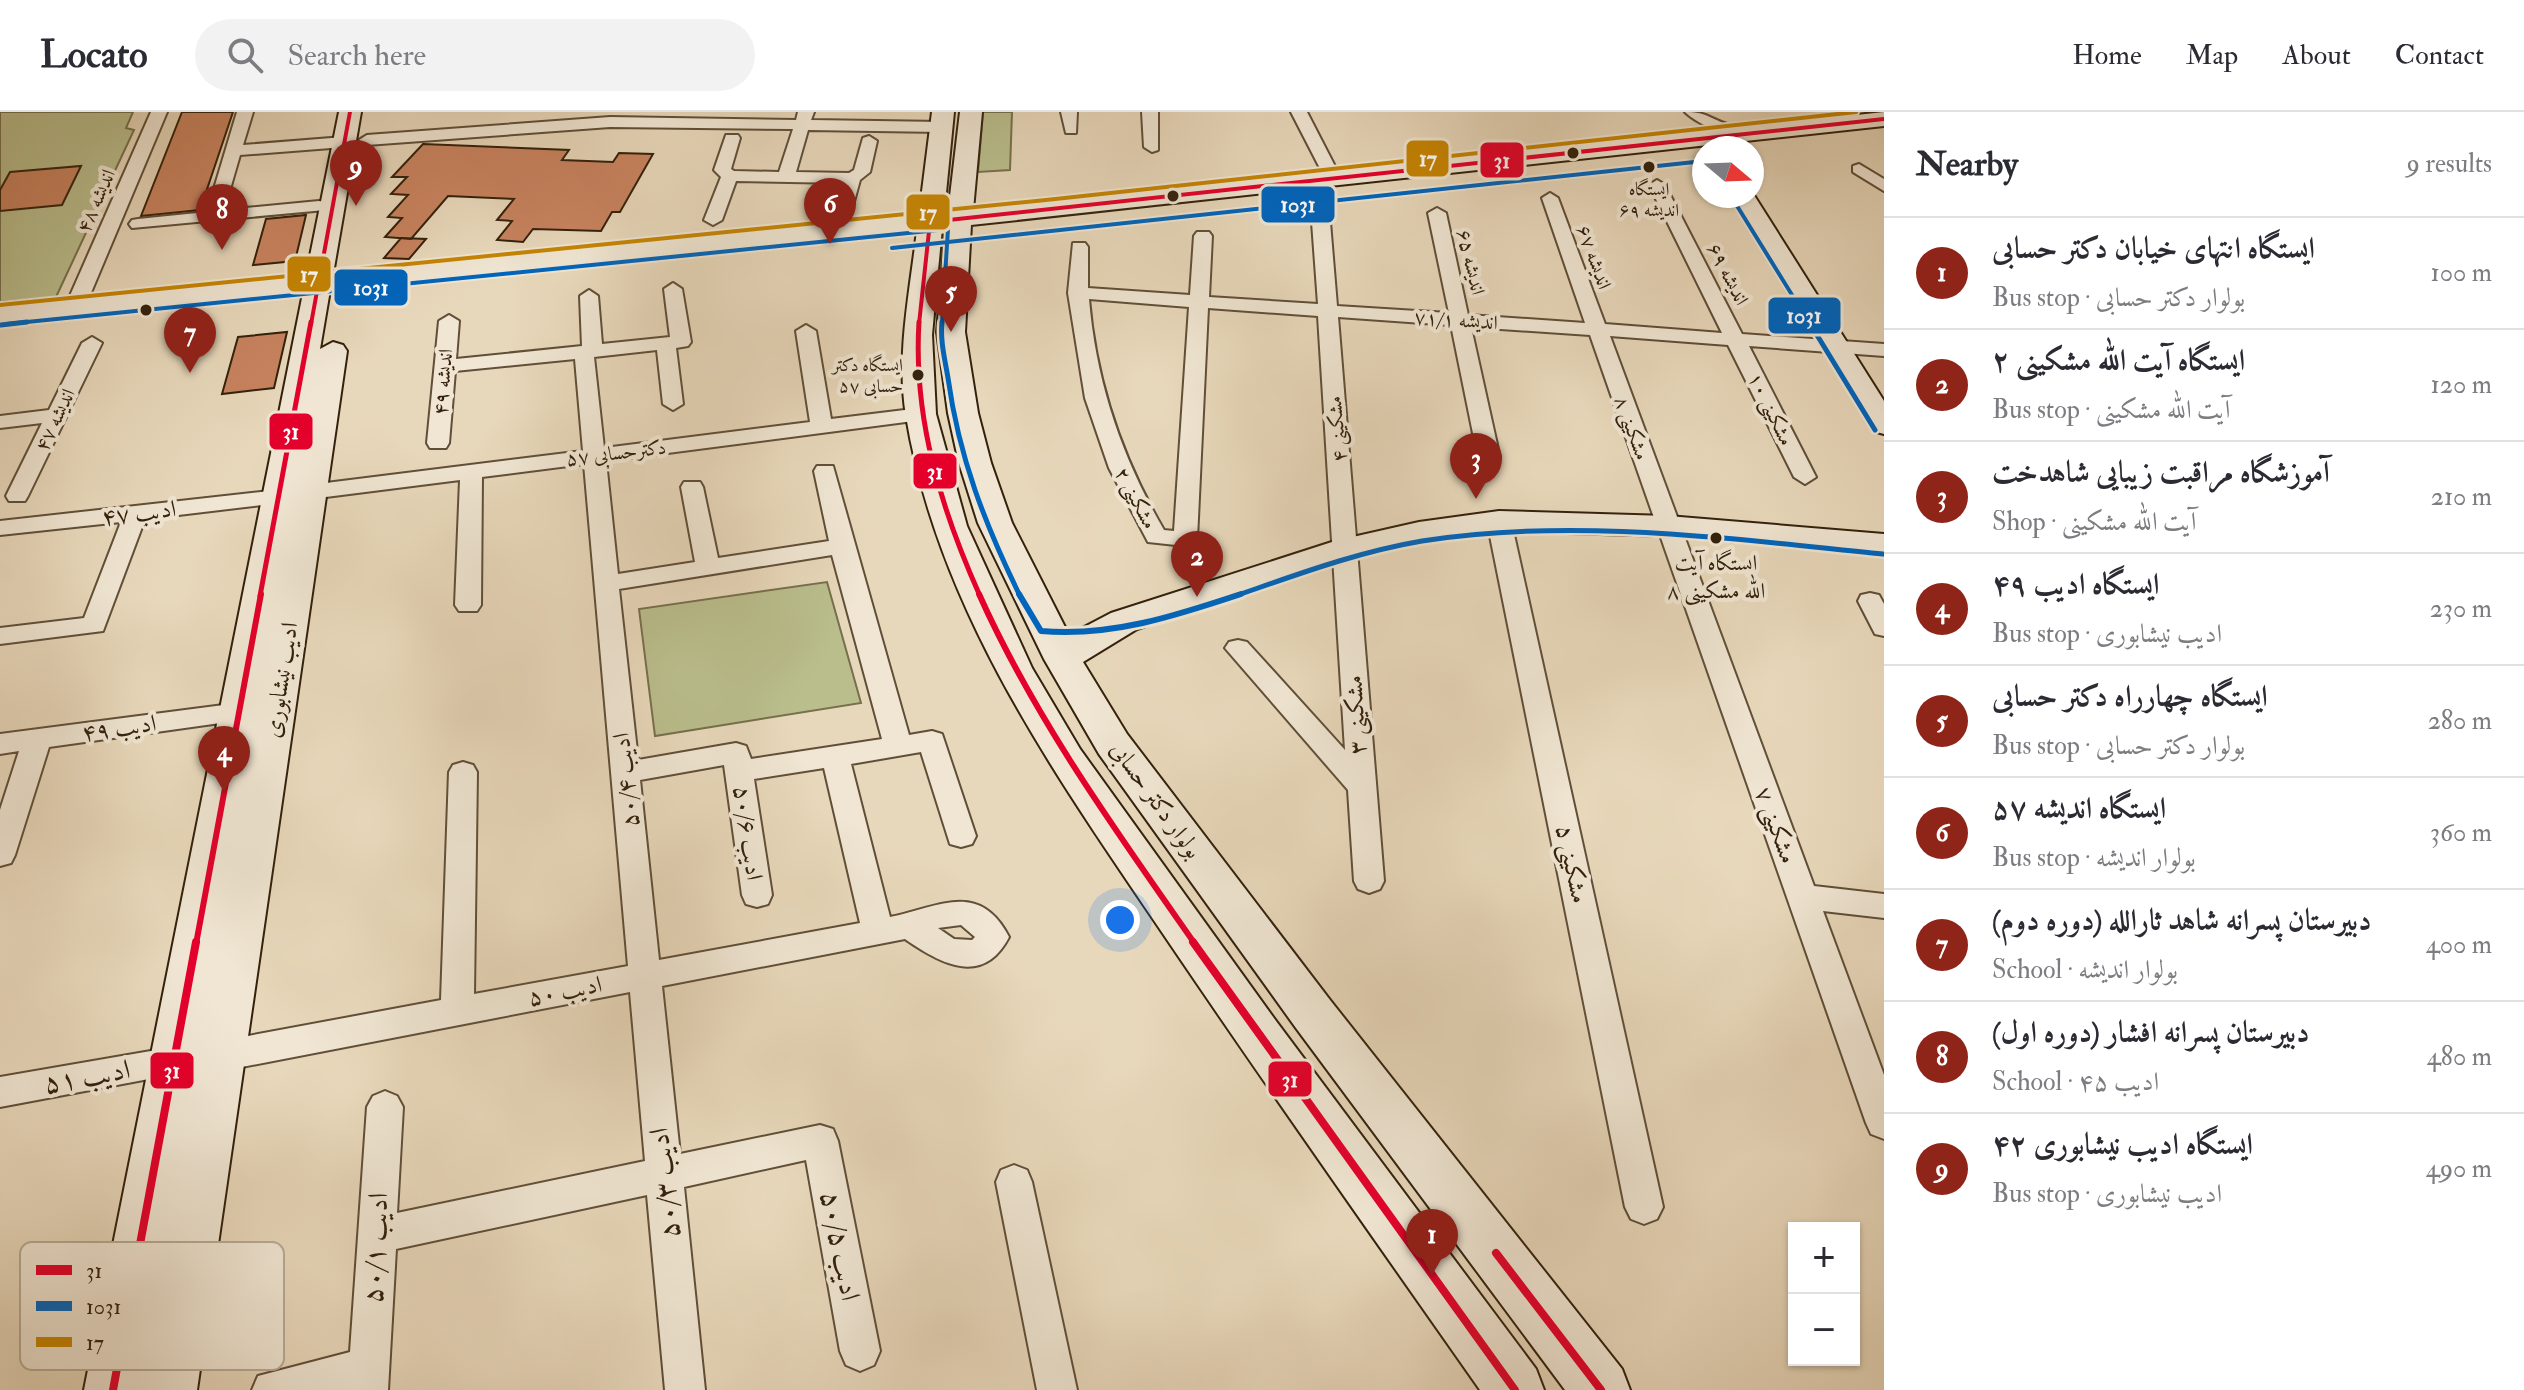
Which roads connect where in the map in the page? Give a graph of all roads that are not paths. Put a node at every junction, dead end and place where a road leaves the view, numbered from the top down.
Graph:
1 (159, 112) edge
2 (245, 112) edge
3 (481, 112) edge
4 (971, 112) edge
5 (1069, 112) edge
6 (1150, 112) edge
7 (1299, 112) edge
8 (1693, 112) edge
9 (606, 117) edge
10 (679, 117) edge
11 (805, 118) edge
12 (1884, 119) edge
13 (942, 120) edge
14 (873, 123) edge
15 (358, 126) edge
16 (1071, 130) dead end
17 (481, 131) junction
18 (1755, 133) junction
19 (1884, 133) edge
20 (1703, 136) edge
21 (1742, 136) edge
22 (732, 138) dead end
23 (1692, 145) edge
24 (1764, 145) edge
25 (1692, 146) edge
26 (1152, 147) dead end
27 (233, 151) junction
28 (1859, 169) dead end
29 (730, 176) junction
30 (786, 177) junction
31 (852, 178) junction
32 (1333, 178) junction
33 (964, 179) junction
34 (1657, 185) dead end
35 (1884, 186) edge
36 (1550, 198) dead end
37 (319, 206) dead end
38 (1750, 208) edge
39 (1047, 210) junction
40 (844, 212) dead end
41 (1437, 213) dead end
42 (214, 216) junction
43 (713, 220) dead end
44 (1321, 222) dead end
45 (138, 224) dead end
46 (1025, 225) junction
47 (944, 227) junction
48 (1203, 236) dead end
49 (1079, 247) dead end
50 (953, 281) junction
51 (330, 289) junction
52 (673, 289) dead end
53 (1077, 293) junction
54 (589, 296) dead end
55 (1197, 300) junction
56 (75, 307) junction
57 (1327, 310) junction
58 (0, 315) edge
59 (1462, 320) junction
60 (449, 321) dead end
61 (0, 330) edge
62 (1596, 330) junction
63 (806, 331) dead end
64 (1737, 340) junction
65 (92, 343) dead end
66 (673, 343) junction
67 (1836, 347) junction
68 (1884, 350) edge
69 (588, 352) junction
70 (445, 366) junction
71 (673, 404) dead end
72 (921, 414) junction
73 (57, 415) junction
74 (0, 422) edge
75 (1884, 425) edge
76 (822, 427) junction
77 (438, 443) dead end
78 (594, 456) junction
79 (1489, 458) dead end
80 (825, 471) dead end
81 (471, 472) junction
82 (1805, 477) dead end
83 (692, 487) dead end
84 (295, 494) junction
85 (17, 496) dead end
86 (136, 513) junction
87 (1499, 521) junction
88 (1668, 526) junction
89 (0, 528) edge
90 (1884, 544) edge
91 (842, 546) junction
92 (1347, 548) junction
93 (708, 567) junction
94 (607, 583) junction
95 (1870, 601) dead end
96 (468, 605) dead end
97 (1884, 628) edge
98 (0, 636) edge
99 (1053, 640) junction
100 (1238, 648) dead end
101 (239, 712) junction
102 (37, 740) junction
103 (0, 744) edge
104 (898, 746) junction
105 (835, 757) junction
106 (740, 771) junction
107 (463, 772) dead end
108 (625, 772) junction
109 (1360, 785) junction
110 (961, 836) dead end
111 (253, 854) junction
112 (0, 855) edge
113 (211, 860) junction
114 (1369, 881) dead end
115 (757, 895) dead end
116 (1802, 897) junction
117 (1884, 906) edge
118 (645, 976) junction
119 (457, 1011) junction
120 (221, 1056) junction
121 (174, 1062) junction
122 (0, 1092) edge
123 (385, 1107) dead end
124 (1884, 1123) edge
125 (664, 1174) junction
126 (1014, 1182) dead end
127 (1644, 1207) dead end
128 (377, 1235) junction
129 (141, 1242) edge
130 (191, 1242) edge
131 (860, 1351) dead end
132 (117, 1370) edge
133 (171, 1370) edge
134 (368, 1379) edge
135 (113, 1390) edge
136 (168, 1390) edge
137 (272, 1390) edge
138 (685, 1390) edge
139 (1057, 1390) edge
140 (1515, 1390) edge
141 (1601, 1390) edge

1 - 56 street, اندیشه ۴۸
2 - 27 street
3 - 17 street
4 - 33 main road, بولوار دکتر حسابی
5 - 16 street
6 - 26 street
7 - 32 street
8 - 18 street
8 - 20 street
9 - 10 street
9 - 17 street
10 - 11 street
11 - 14 street
11 - 30 street
12 - 18 main road
13 - 14 street
13 - 47 main road, بولوار دکتر حسابی
14 - 31 street
15 - 17 street
15 - 27 street
15 - 51 main road, ادیب نیشابوری
18 - 21 main road
19 - 24 main road
22 - 29 street
23 - 32 main road
25 - 46 main road
27 - 42 street
28 - 35 street
29 - 30 street
29 - 43 street
30 - 31 street
31 - 40 street
32 - 39 main road
33 - 39 main road
33 - 47 main road, بولوار دکتر حسابی
34 - 64 street, اندیشه ۶۹
36 - 62 street, اندیشه ۶۷
37 - 42 street
38 - 67 main road
39 - 47 main road
41 - 59 street, اندیشه ۶۵
42 - 45 street
44 - 57 street, مشکینی ۴
46 - 47 main road
46 - 50 main road
47 - 50 main road, بولوار دکتر حسابی
47 - 51 main road
47 - 72 main road, بولوار دکتر حسابی
48 - 55 street
49 - 53 street
50 - 99 main road, بولوار دکتر حسابی
51 - 56 main road
51 - 61 main road
51 - 84 main road, ادیب نیشابوری
52 - 66 street
53 - 55 street, اندیشه ۷۱/۱
53 - 55 street, مشکینی ۲
54 - 69 street, ادیب ۵۰/۴
55 - 57 street, اندیشه ۷۱/۱
56 - 58 main road
57 - 59 street, اندیشه ۷۱/۱
57 - 92 street, مشکینی ۴
59 - 62 street, اندیشه ۷۱/۱
59 - 79 street, اندیشه ۶۵
60 - 70 street, اندیشه ۴۹
62 - 64 street, اندیشه ۷۱/۱
62 - 88 street, مشکینی ۸
63 - 76 street
64 - 67 street, اندیشه ۷۱/۱
64 - 82 street, مشکینی ۱۰
65 - 73 street, اندیشه ۴۷
66 - 69 street
66 - 71 street
67 - 68 street, اندیشه ۷۱/۱
67 - 75 main road
69 - 70 street
69 - 78 street, ادیب ۵۰/۴
70 - 77 street, اندیشه ۴۹
72 - 76 street, دکترحسابی ۵۷
72 - 140 main road, بولوار دکتر حسابی
73 - 74 street
73 - 85 street, اندیشه ۴۷
76 - 78 street, دکترحسابی ۵۷
78 - 81 street, دکترحسابی ۵۷
78 - 94 street, ادیب ۵۰/۴
80 - 91 street
81 - 84 street, دکترحسابی ۵۷
81 - 96 street
83 - 93 street
84 - 86 street, ادیب ۴۷
84 - 101 main road, ادیب نیشابوری
84 - 111 main road, ادیب نیشابوری
86 - 89 street, ادیب ۴۷
86 - 98 street
87 - 88 main road
87 - 92 main road
87 - 127 street, مشکینی ۵
88 - 90 main road
88 - 116 street, مشکینی ۷
91 - 93 street
91 - 104 street
92 - 99 main road
92 - 109 street, مشکینی ۳
93 - 94 street
94 - 108 street, ادیب ۵۰/۴
95 - 97 street
99 - 141 main road, بولوار دکتر حسابی
100 - 109 street
101 - 102 street, ادیب ۴۹
101 - 113 main road, ادیب نیشابوری
102 - 103 street, ادیب ۴۹
102 - 112 street
104 - 105 street
104 - 110 street
105 - 106 street
105 - 118 street, ادیب ۵۰
106 - 108 street
106 - 115 street, ادیب ۵۰/۶
107 - 119 street
108 - 118 street, ادیب ۵۰/۴
109 - 114 street, مشکینی ۳
111 - 113 main road
111 - 120 main road, ادیب نیشابوری
113 - 121 main road, ادیب نیشابوری
116 - 117 street
116 - 124 street, مشکینی ۷
118 - 119 street, ادیب ۵۰
118 - 125 street, ادیب ۵۰/۳
119 - 120 street, ادیب ۵۰
120 - 130 main road, ادیب نیشابوری
121 - 122 street, ادیب ۵۱
121 - 129 main road, ادیب نیشابوری
123 - 128 street, ادیب ۵۰/۱
125 - 128 street
125 - 131 street, ادیب ۵۰/۵
125 - 138 street, ادیب ۵۰/۳
126 - 139 street
128 - 134 street, ادیب ۵۰/۱
132 - 135 main road, ادیب نیشابوری
133 - 136 main road, ادیب نیشابوری
134 - 137 street

